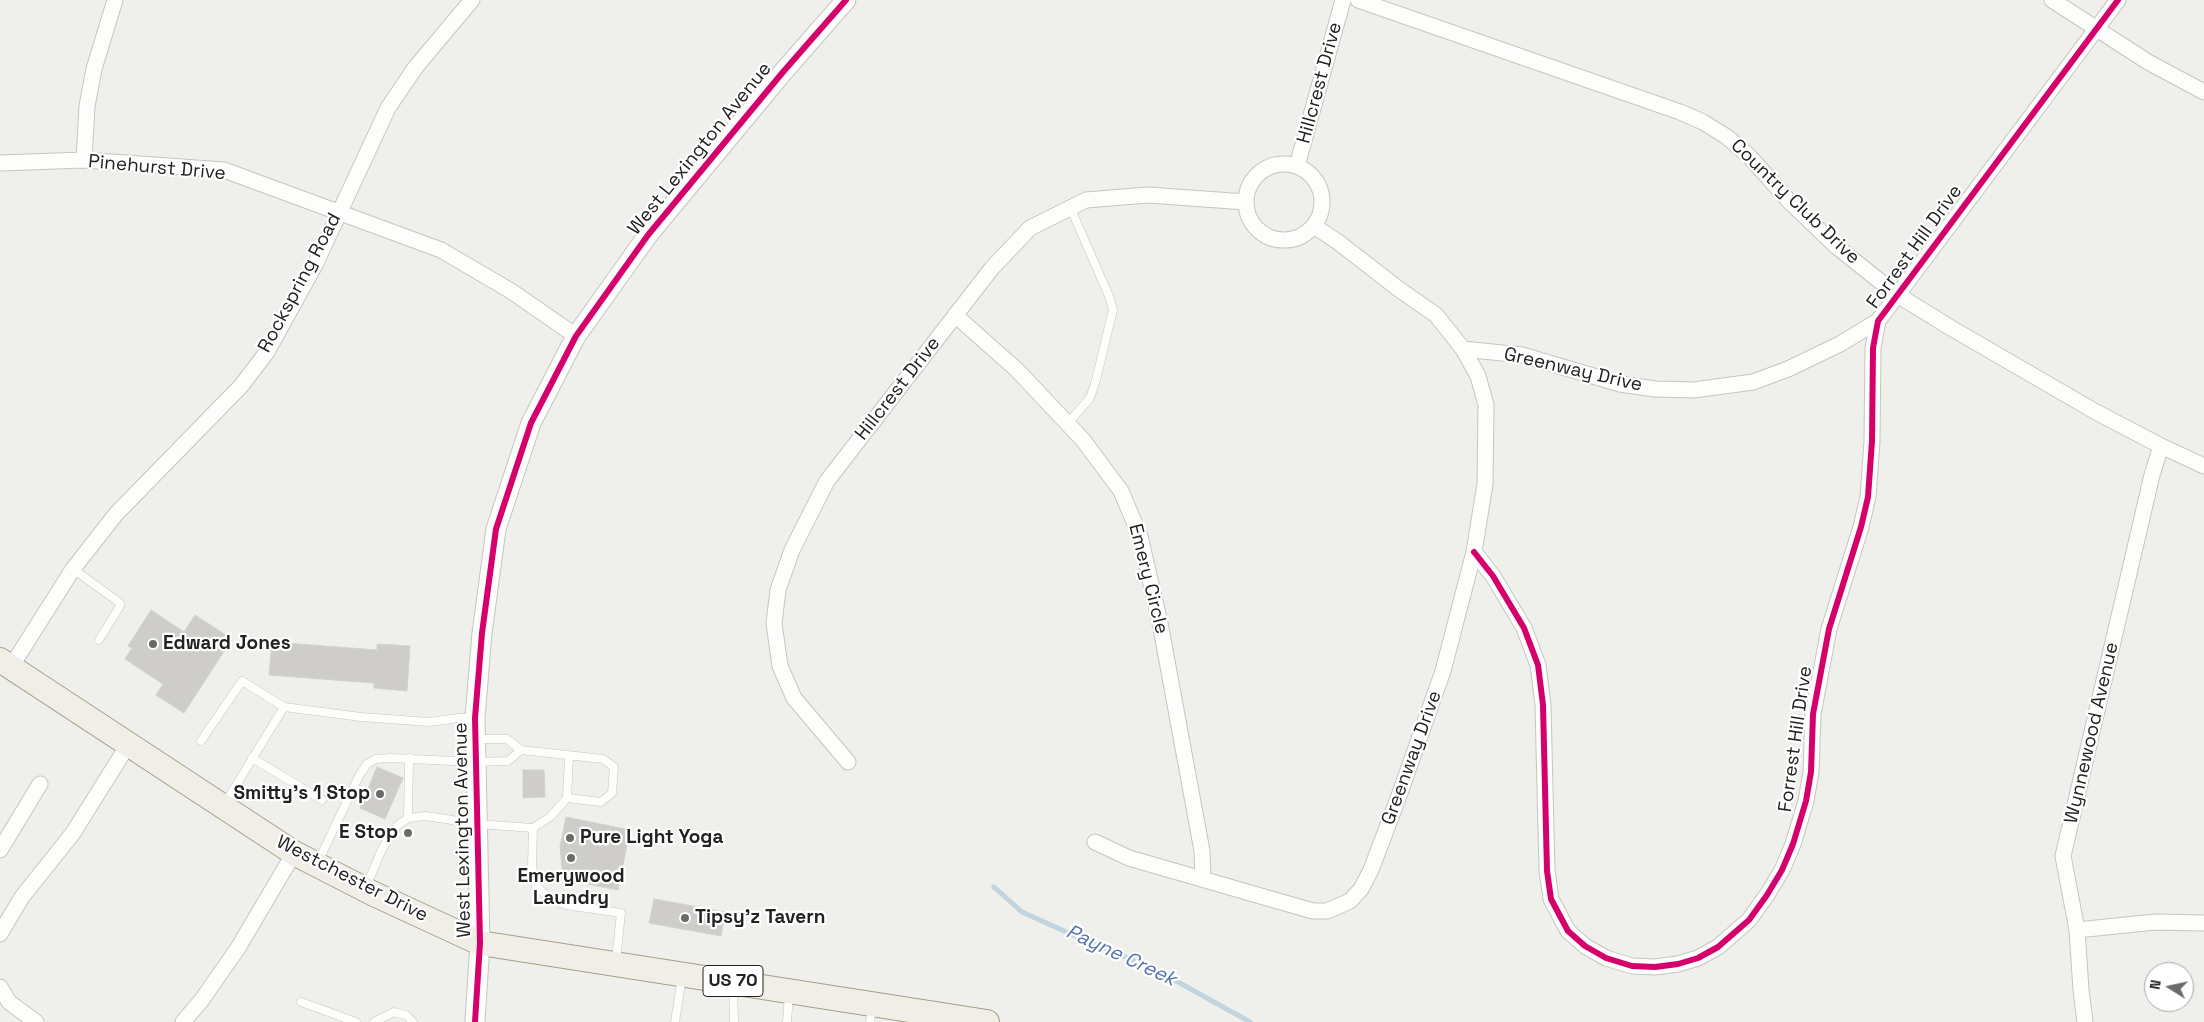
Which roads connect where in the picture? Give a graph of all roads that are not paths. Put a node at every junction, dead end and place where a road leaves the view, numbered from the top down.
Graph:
1 (115, 0) edge
2 (472, 0) edge
3 (846, 0) edge
4 (1343, 0) edge
5 (1358, 0) edge
6 (2052, 0) edge
7 (2118, 0) edge
8 (2098, 29) junction
9 (2204, 92) edge
10 (84, 160) junction
11 (0, 163) edge
12 (1297, 166) junction
13 (1246, 202) junction
14 (1070, 207) junction
15 (338, 212) junction
16 (1314, 226) junction
17 (1896, 294) junction
18 (955, 315) junction
19 (1878, 321) junction
20 (576, 336) junction
21 (1463, 349) junction
22 (1068, 424) junction
23 (2161, 446) junction
24 (2204, 466) edge
25 (1474, 552) junction
26 (73, 569) junction
27 (98, 640) dead end
28 (6, 664) edge
29 (284, 707) junction
30 (476, 718) junction
31 (476, 739) junction
32 (201, 742) dead end
33 (128, 746) junction
34 (521, 750) junction
35 (570, 756) junction
36 (252, 758) junction
37 (410, 758) junction
38 (476, 762) junction
39 (848, 762) dead end
40 (40, 784) dead end
41 (567, 798) junction
42 (322, 800) dead end
43 (223, 806) junction
44 (408, 818) junction
45 (478, 824) junction
46 (533, 828) junction
47 (1095, 842) dead end
48 (0, 850) edge
49 (294, 853) junction
50 (318, 864) junction
51 (1203, 878) junction
52 (365, 889) junction
53 (2204, 923) edge
54 (2078, 930) junction
55 (0, 934) edge
56 (480, 942) junction
57 (616, 963) junction
58 (683, 973) junction
59 (733, 981) junction
60 (0, 987) edge
61 (790, 990) junction
62 (301, 1002) dead end
63 (881, 1012) edge
64 (36, 1022) edge
65 (183, 1022) edge
66 (356, 1022) edge
67 (374, 1022) edge
68 (413, 1022) edge
69 (475, 1022) edge
70 (675, 1022) edge
71 (734, 1022) edge
72 (787, 1022) edge
73 (987, 1022) edge
74 (2085, 1022) edge

1 - 10 street
2 - 15 street, Rockspring Road
3 - 20 street, West Lexington Avenue
4 - 12 street, Hillcrest Drive
5 - 17 street, Country Club Drive
6 - 8 street
7 - 8 street, Forrest Hill Drive
8 - 9 street
8 - 17 street, Forrest Hill Drive
10 - 11 street, Pinehurst Drive
10 - 15 street, Pinehurst Drive
12 - 13 street
12 - 16 street
13 - 14 street, Hillcrest Drive
13 - 16 street
14 - 18 street, Hillcrest Drive
14 - 22 lane
15 - 20 street, Pinehurst Drive
15 - 26 street, Rockspring Road
16 - 21 street, Greenway Drive
17 - 19 street, Forrest Hill Drive
17 - 23 street, Country Club Drive
18 - 22 street, Emery Circle
18 - 39 street, Hillcrest Drive
19 - 21 street, Greenway Drive
19 - 25 street, Forrest Hill Drive
20 - 30 street, West Lexington Avenue
21 - 25 street, Greenway Drive
22 - 51 street, Emery Circle
23 - 24 street, Country Club Drive
23 - 54 street, Wynnewood Avenue
25 - 51 street, Greenway Drive
26 - 27 lane
26 - 28 street, Rockspring Road
28 - 33 main road, Westchester Drive / US 70
29 - 30 lane
29 - 32 lane
29 - 36 lane
30 - 31 street, West Lexington Avenue
31 - 34 lane
31 - 38 street, West Lexington Avenue
33 - 43 main road, Westchester Drive / US 70
33 - 55 street
34 - 35 lane
34 - 38 lane
35 - 41 lane
35 - 41 lane
36 - 42 lane
36 - 43 lane
37 - 38 lane
37 - 44 lane
37 - 50 lane
38 - 45 street, West Lexington Avenue
40 - 48 street
41 - 46 lane
43 - 49 main road, Westchester Drive / US 70
44 - 45 lane
44 - 52 lane
45 - 46 lane
45 - 56 street, West Lexington Avenue
46 - 57 lane
47 - 51 street, Greenway Drive
49 - 50 main road, Westchester Drive / US 70
49 - 65 street
50 - 52 main road, Westchester Drive / US 70
52 - 56 main road, Westchester Drive / US 70
53 - 54 street
54 - 74 street, Wynnewood Avenue
56 - 57 main road, Westchester Drive / US 70
56 - 69 street, West Lexington Avenue
57 - 58 main road, Westchester Drive / US 70
58 - 59 main road, Westchester Drive / US 70
58 - 70 lane
59 - 61 main road, Westchester Drive / US 70
59 - 71 lane
60 - 64 street
61 - 63 main road, Westchester Drive / US 70
61 - 72 lane
62 - 66 lane
63 - 73 main road, Westchester Drive / US 70
67 - 68 lane

